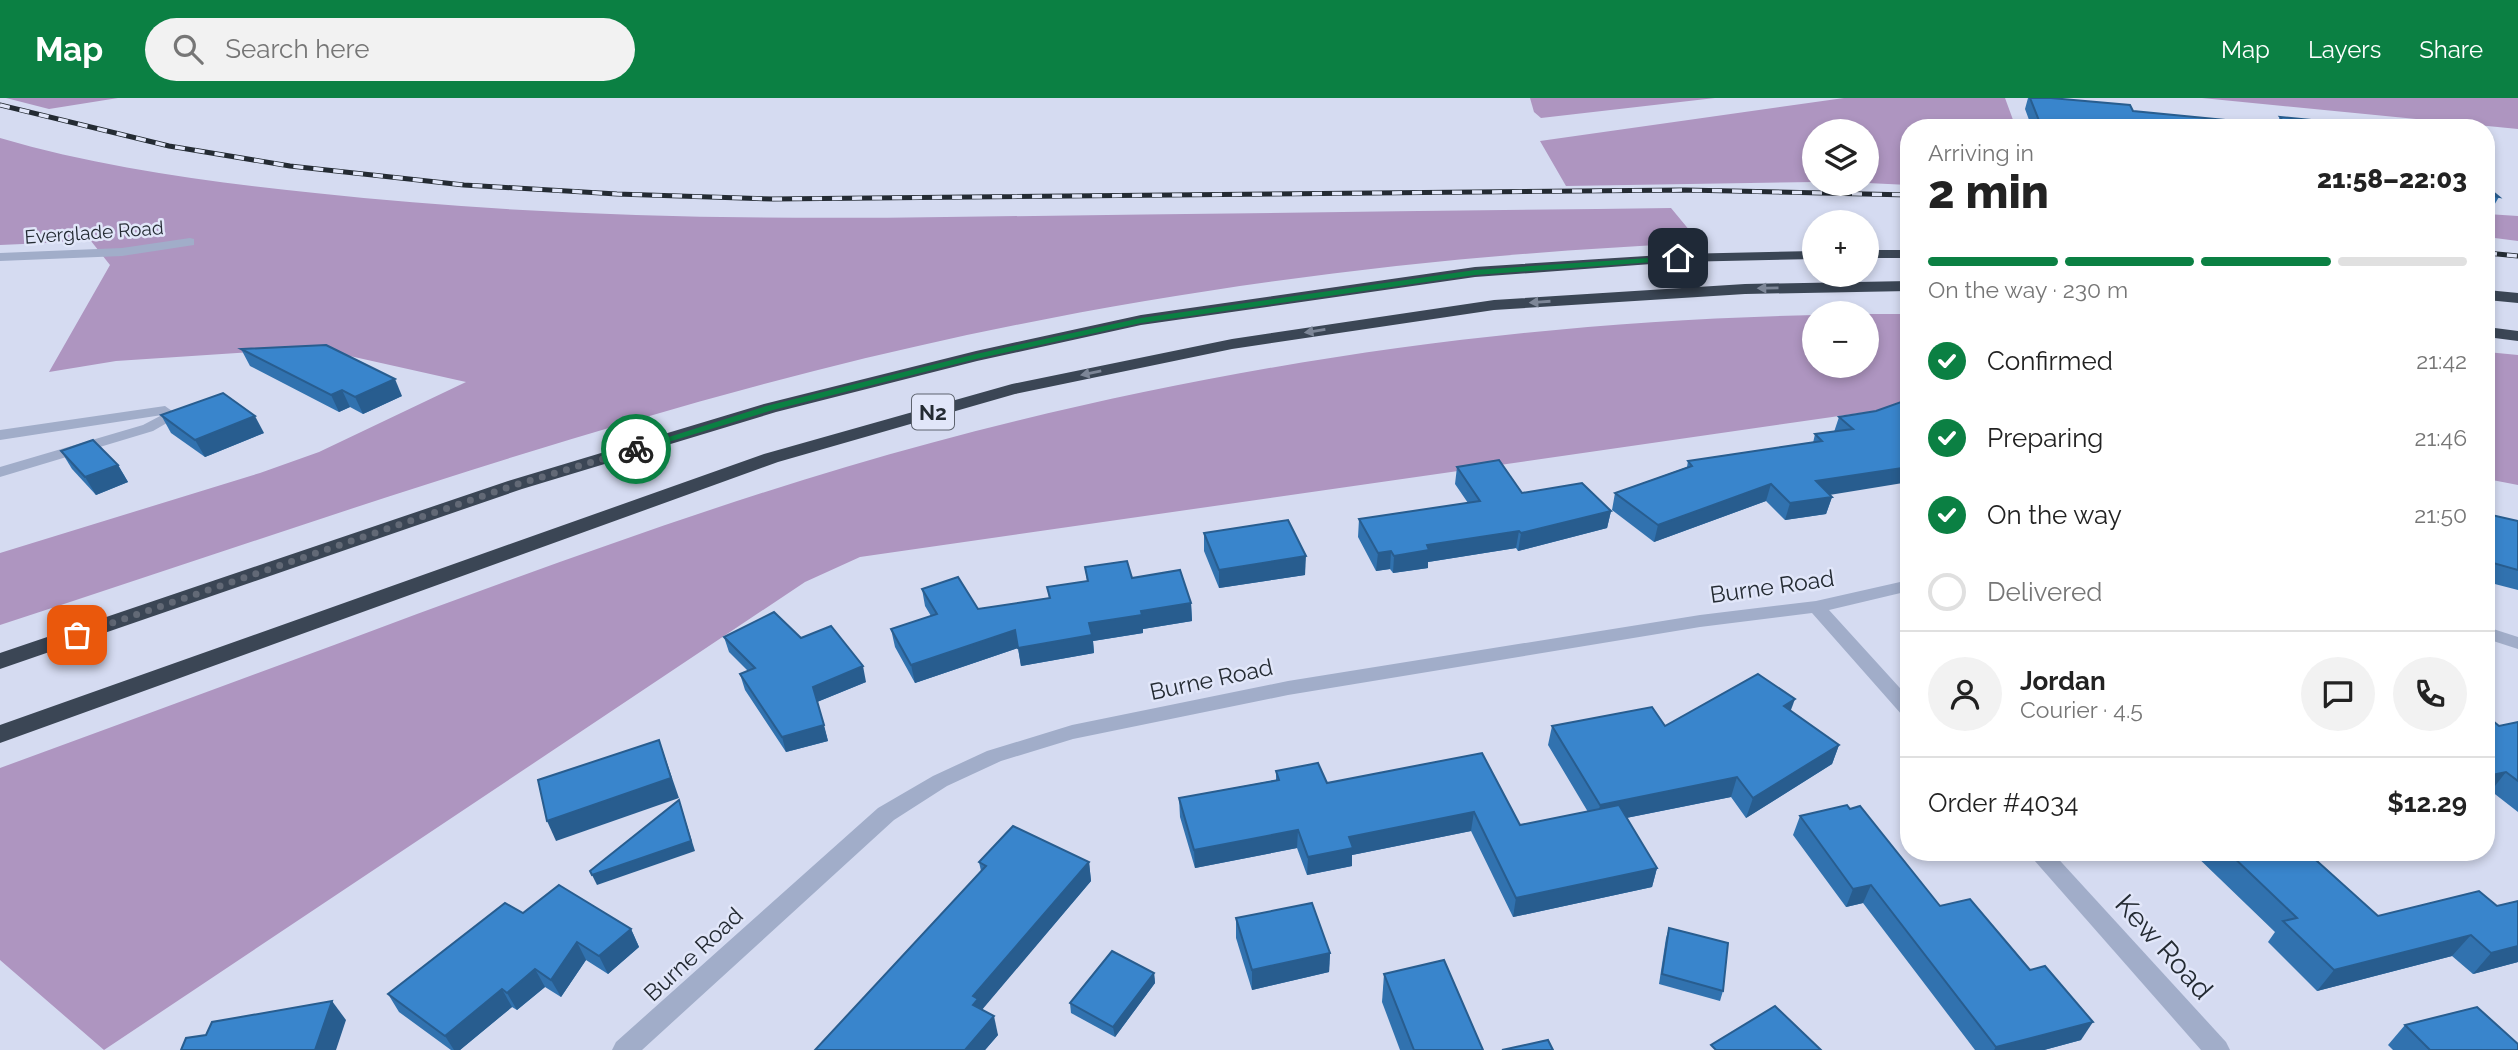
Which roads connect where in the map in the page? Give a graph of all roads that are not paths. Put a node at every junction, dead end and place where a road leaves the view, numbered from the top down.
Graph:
1 (190, 242) dead end
2 (1879, 254) edge
3 (1900, 254) edge
4 (1802, 255) edge
5 (0, 257) edge
6 (1900, 286) edge
7 (2495, 296) edge
8 (2518, 298) edge
9 (2495, 333) edge
10 (2518, 336) edge
11 (0, 435) edge
12 (0, 472) edge
13 (1900, 588) edge
14 (1816, 607) junction
15 (2495, 636) edge
16 (2518, 643) edge
17 (0, 661) edge
18 (1900, 700) edge
19 (0, 734) edge
20 (2046, 861) edge
21 (625, 1050) edge
22 (2217, 1050) edge

1 - 5 street, Everglade Road
2 - 3 highway
4 - 17 highway, N2
6 -> 19 highway, N2
7 - 8 highway
9 - 10 highway
11 - 12 street
13 - 14 street, Burne Road
14 - 18 street
14 - 21 street, Burne Road
15 - 16 street
20 - 22 street, Kew Road

